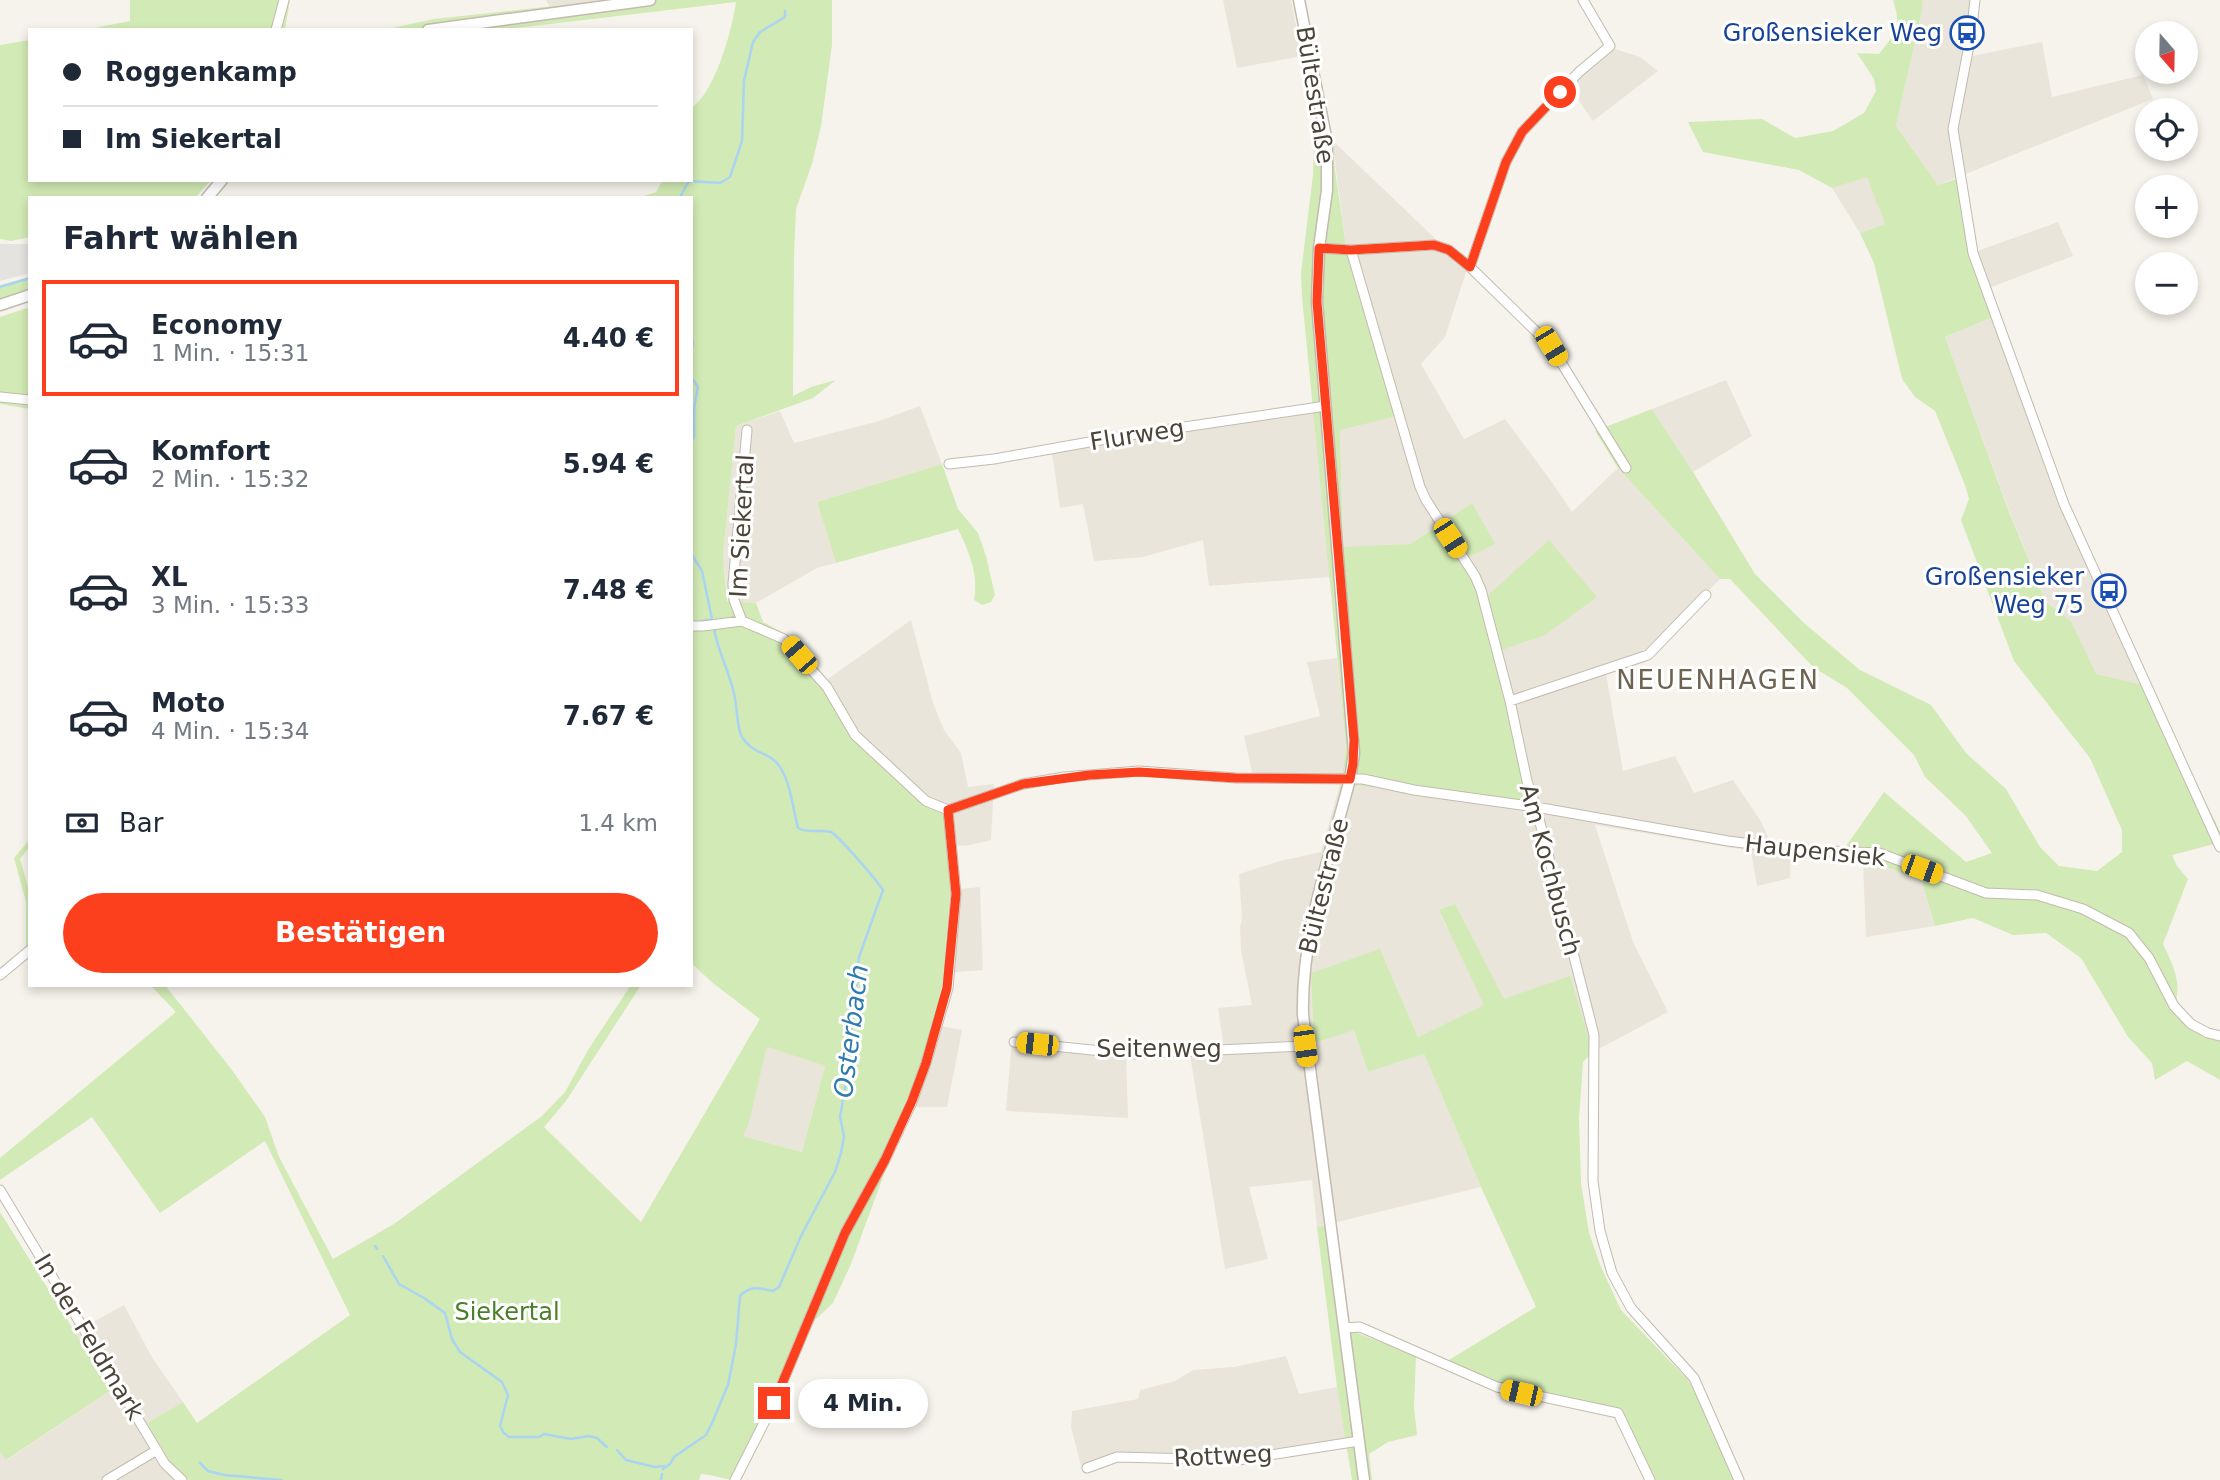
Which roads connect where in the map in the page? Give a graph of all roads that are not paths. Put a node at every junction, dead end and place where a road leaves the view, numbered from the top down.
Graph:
1 (284, 0) edge
2 (650, 0) edge
3 (1299, 0) edge
4 (1583, 0) edge
5 (1975, 0) edge
6 (277, 28) edge
7 (443, 28) edge
8 (220, 182) edge
9 (209, 196) edge
10 (1319, 248) junction
11 (1351, 250) junction
12 (1470, 267) junction
13 (28, 296) edge
14 (0, 305) edge
15 (0, 397) edge
16 (28, 400) edge
17 (1326, 406) junction
18 (747, 430) dead end
19 (949, 464) dead end
20 (1626, 468) dead end
21 (1706, 595) dead end
22 (742, 621) junction
23 (693, 626) edge
24 (1510, 701) junction
25 (1350, 779) junction
26 (1536, 807) junction
27 (948, 810) junction
28 (2220, 847) edge
29 (28, 952) edge
30 (0, 975) edge
31 (2220, 1036) edge
32 (1014, 1042) dead end
33 (1305, 1046) junction
34 (0, 1190) edge
35 (1344, 1328) junction
36 (1359, 1441) junction
37 (157, 1450) junction
38 (1087, 1468) dead end
39 (107, 1480) edge
40 (182, 1480) edge
41 (735, 1480) edge
42 (1364, 1480) edge
43 (1650, 1480) edge
44 (1739, 1480) edge

1 - 6 street
2 - 7 street
3 - 10 street, Bültestraße
4 - 12 street
5 - 28 street
8 - 9 street
10 - 11 street
10 - 17 street, Bültestraße
11 - 12 street
11 - 24 street, Am Kochbusch
12 - 20 street
13 - 14 street
15 - 16 street
17 - 19 street, Flurweg
17 - 25 street, Bültestraße
18 - 22 street, Im Siekertal
21 - 24 street
22 - 23 street, Im Siekertal
22 - 27 street, Im Siekertal
24 - 26 street, Am Kochbusch
25 - 26 street, Haupensiek
25 - 27 street, Haupensiek
25 - 33 street, Bültestraße
26 - 31 street, Haupensiek
26 - 44 street, Am Kochbusch
27 - 41 street
29 - 30 street
32 - 33 street, Seitenweg
33 - 35 street, Bültestraße
34 - 37 street, In der Feldmark
35 - 36 street, Bültestraße
35 - 43 street
36 - 38 street, Rottweg
36 - 42 street, Bültestraße
37 - 39 street
37 - 40 street, In der Feldmark

